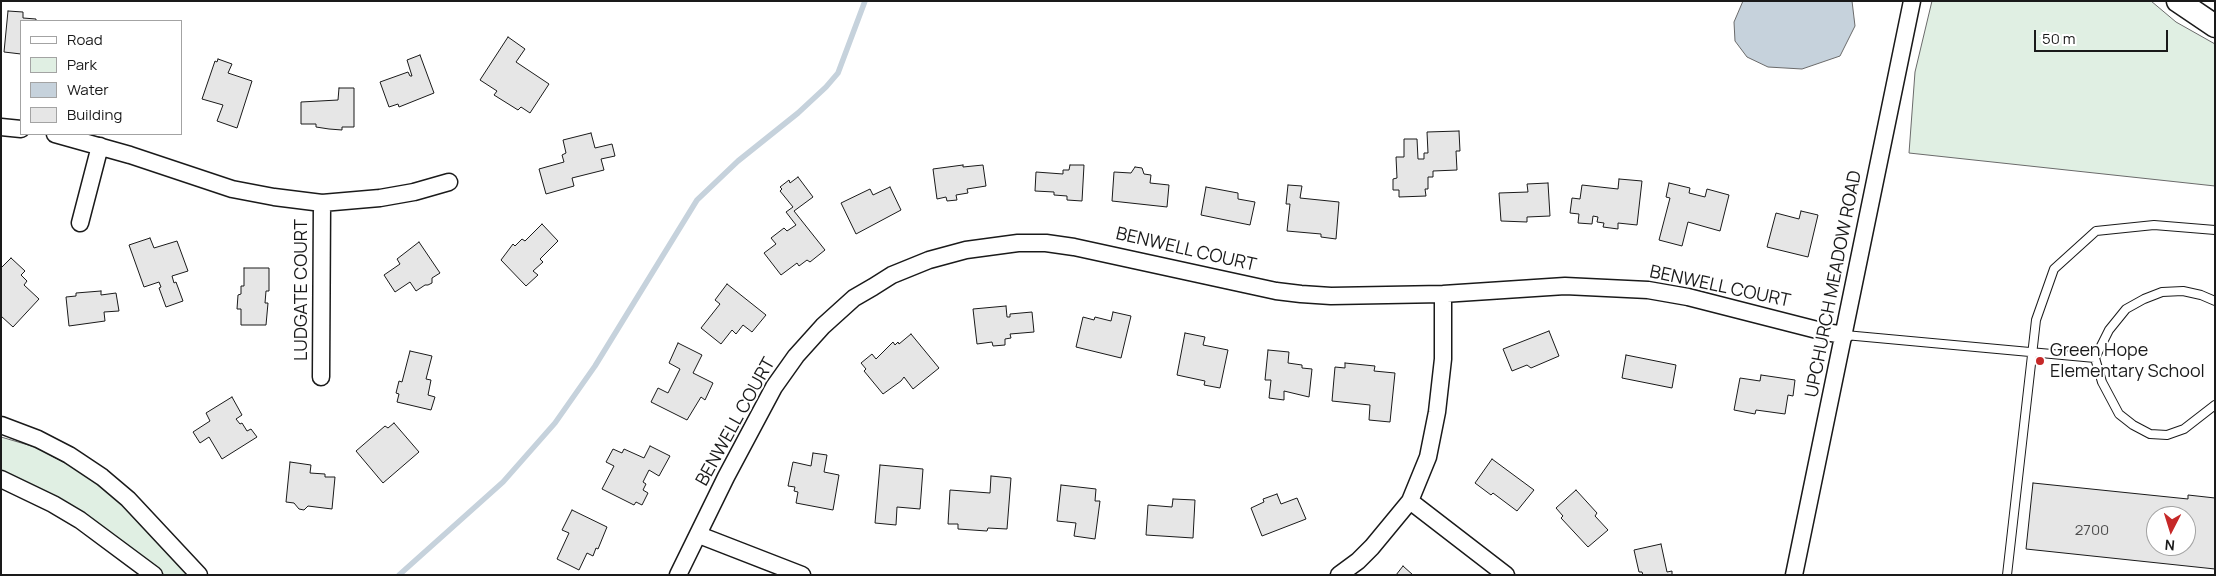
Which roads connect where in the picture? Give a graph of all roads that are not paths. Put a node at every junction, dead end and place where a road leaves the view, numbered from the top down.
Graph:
1 (1912, 1) edge
2 (2178, 1) edge
3 (2215, 26) edge
4 (1, 127) edge
5 (20, 129) edge
6 (59, 135) edge
7 (100, 146) junction
8 (449, 182) dead end
9 (322, 203) junction
10 (80, 224) dead end
11 (2215, 230) edge
12 (1443, 294) junction
13 (2215, 302) edge
14 (1845, 335) junction
15 (2033, 351) junction
16 (2095, 358) junction
17 (321, 376) dead end
18 (2215, 405) edge
19 (1, 425) edge
20 (1, 479) edge
21 (1410, 501) junction
22 (699, 535) junction
23 (154, 575) edge
24 (199, 575) edge
25 (678, 575) edge
26 (802, 575) edge
27 (1339, 575) edge
28 (1506, 575) edge
29 (1794, 575) edge
30 (2007, 575) edge

1 - 14 street, UPCHURCH MEADOW ROAD
2 - 3 street
4 - 5 street
6 - 7 street
7 - 9 street
7 - 10 street
8 - 9 street
9 - 17 street, LUDGATE COURT
11 - 15 lane
12 - 14 street, BENWELL COURT
12 - 21 street
12 - 22 street, BENWELL COURT
13 - 16 lane
14 - 15 lane
14 - 29 street, UPCHURCH MEADOW ROAD
15 - 16 lane
15 - 30 lane
16 - 18 lane
19 - 24 street
20 - 23 street
21 - 27 street
21 - 28 street
22 - 25 street, BENWELL COURT
22 - 26 street

